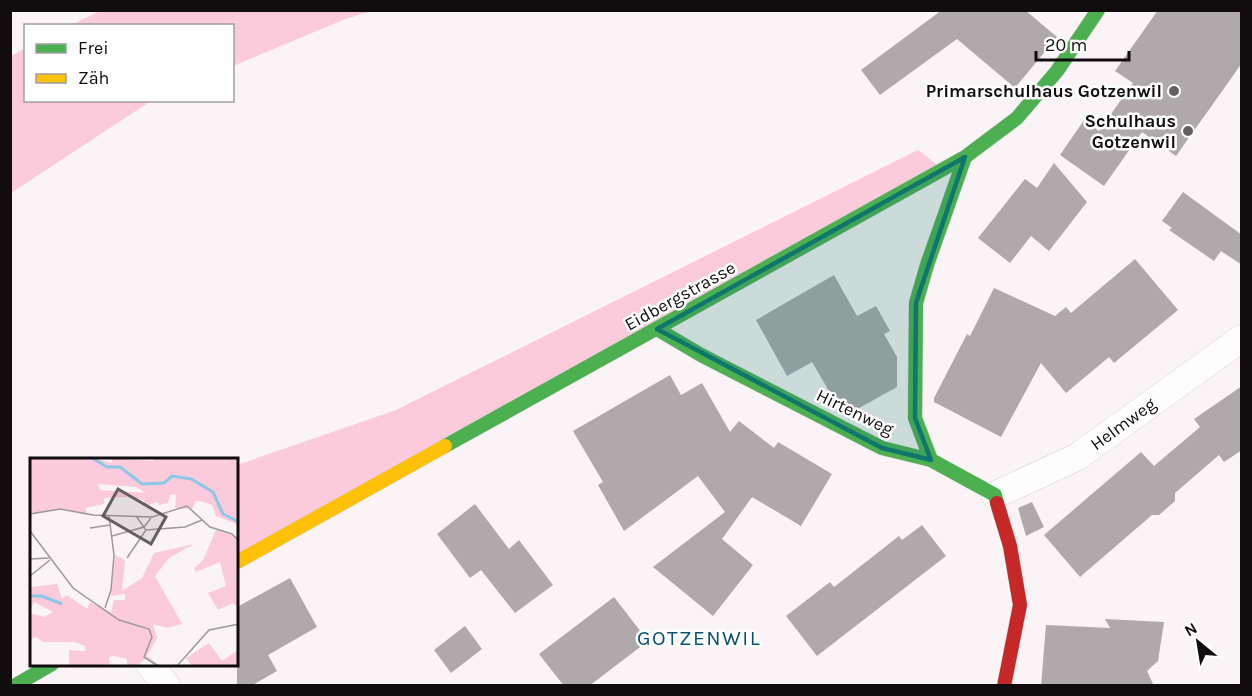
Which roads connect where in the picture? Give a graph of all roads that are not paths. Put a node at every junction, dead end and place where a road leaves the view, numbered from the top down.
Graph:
1 (1098, 10) edge
2 (965, 157) junction
3 (657, 329) junction
4 (1242, 338) edge
5 (931, 460) junction
6 (995, 495) junction
7 (238, 561) edge
8 (49, 666) edge
9 (151, 666) edge
10 (14, 686) edge
11 (167, 686) edge
12 (1004, 686) edge

1 - 2 street, Eidbergstrasse
2 - 3 street, Eidbergstrasse
2 - 5 street
3 - 5 street, Hirtenweg
3 - 7 street, Eidbergstrasse
4 - 6 street, Helmweg
5 - 6 street, Hirtenweg
6 - 12 street
8 - 10 street
9 - 11 street

